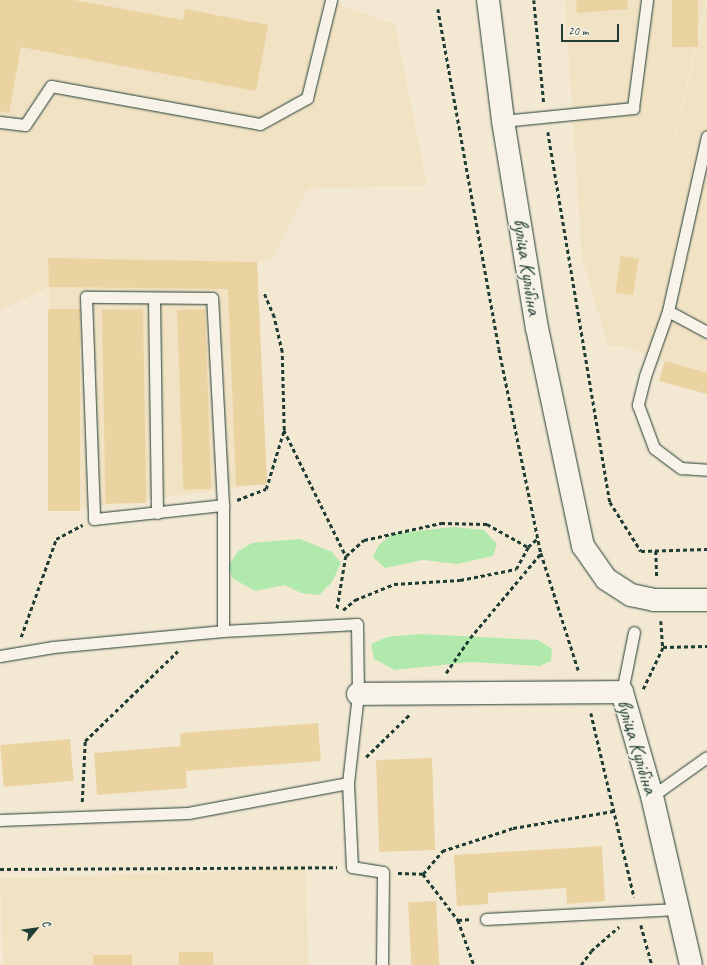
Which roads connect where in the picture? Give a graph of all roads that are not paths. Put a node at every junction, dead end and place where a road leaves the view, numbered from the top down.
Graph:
1 (331, 0) edge
2 (488, 0) edge
3 (647, 0) edge
4 (503, 121) junction
5 (0, 122) edge
6 (707, 136) edge
7 (154, 298) junction
8 (668, 311) junction
9 (707, 332) edge
10 (707, 470) edge
11 (223, 505) junction
12 (157, 513) junction
13 (707, 600) edge
14 (223, 632) junction
15 (634, 632) dead end
16 (0, 656) edge
17 (622, 692) junction
18 (358, 694) junction
19 (707, 757) edge
20 (348, 783) junction
21 (652, 796) junction
22 (0, 820) edge
23 (677, 909) junction
24 (486, 919) road end
25 (382, 965) edge
26 (690, 965) edge

1 - 5 lane
2 - 4 main road, вуліца Кулібіна
3 - 4 lane
4 - 13 main road, вуліца Кулібіна
6 - 8 lane
7 - 11 lane
7 - 12 lane
7 - 12 lane
8 - 9 lane
8 - 10 lane
11 - 12 lane
11 - 14 lane
14 - 16 lane
14 - 18 lane
15 - 17 lane
17 - 18 main road, вуліца Кулібіна
17 - 21 main road, вуліца Кулібіна
18 - 20 lane
19 - 21 lane
20 - 22 lane
20 - 25 lane
21 - 23 main road, вуліца Кулібіна
23 - 24 lane
23 - 26 main road, вуліца Кулібіна

